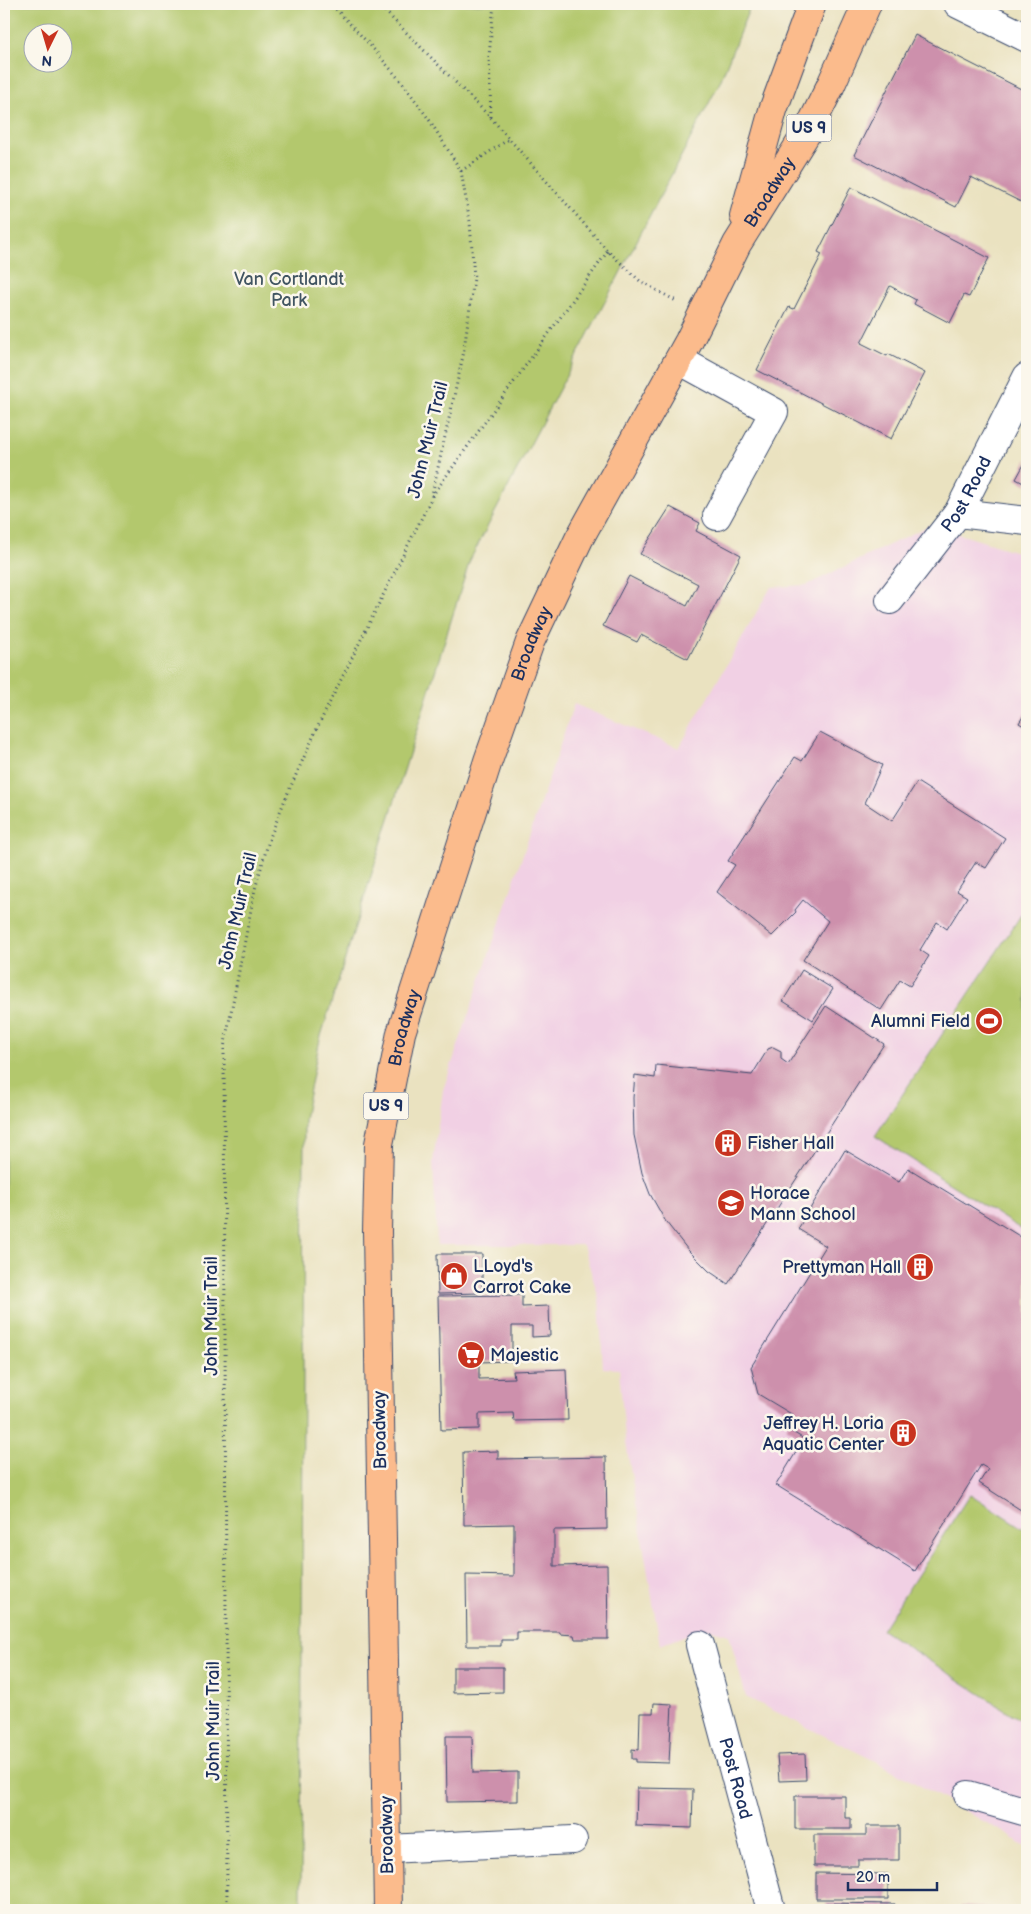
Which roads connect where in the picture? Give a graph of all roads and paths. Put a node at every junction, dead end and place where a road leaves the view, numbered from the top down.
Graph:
1 (331, 4) edge
2 (378, 4) edge
3 (494, 4) edge
4 (812, 4) edge
5 (867, 4) edge
6 (958, 4) edge
7 (1027, 38) edge
8 (491, 118) junction
9 (509, 139) junction
10 (461, 170) junction
11 (737, 244) junction
12 (608, 251) junction
13 (703, 315) junction
14 (679, 360) junction
15 (1027, 376) edge
16 (431, 499) junction
17 (958, 513) junction
18 (717, 516) dead end
19 (1027, 521) edge
20 (890, 600) dead end
21 (700, 1644) dead end
22 (968, 1795) dead end
23 (1027, 1812) edge
24 (573, 1840) dead end
25 (387, 1849) junction
26 (228, 1910) edge
27 (388, 1910) edge
28 (771, 1910) edge

1 - 10 path, John Muir Trail
2 - 8 path
3 - 8 path
4 - 11 main road, Broadway / US 9
5 - 11 main road, Broadway / US 9
6 - 7 street
8 - 9 path
9 - 10 path
9 - 12 path
10 - 16 path, John Muir Trail
11 - 13 main road, Broadway / US 9
12 - 13 path
12 - 16 path
13 - 14 main road, Broadway / US 9
14 - 18 street
14 - 25 main road, Broadway / US 9
15 - 17 street, Post Road
16 - 26 path, John Muir Trail
17 - 19 street
17 - 20 street, Post Road
21 - 28 street, Post Road
22 - 23 street
24 - 25 street
25 - 27 main road, Broadway / US 9

